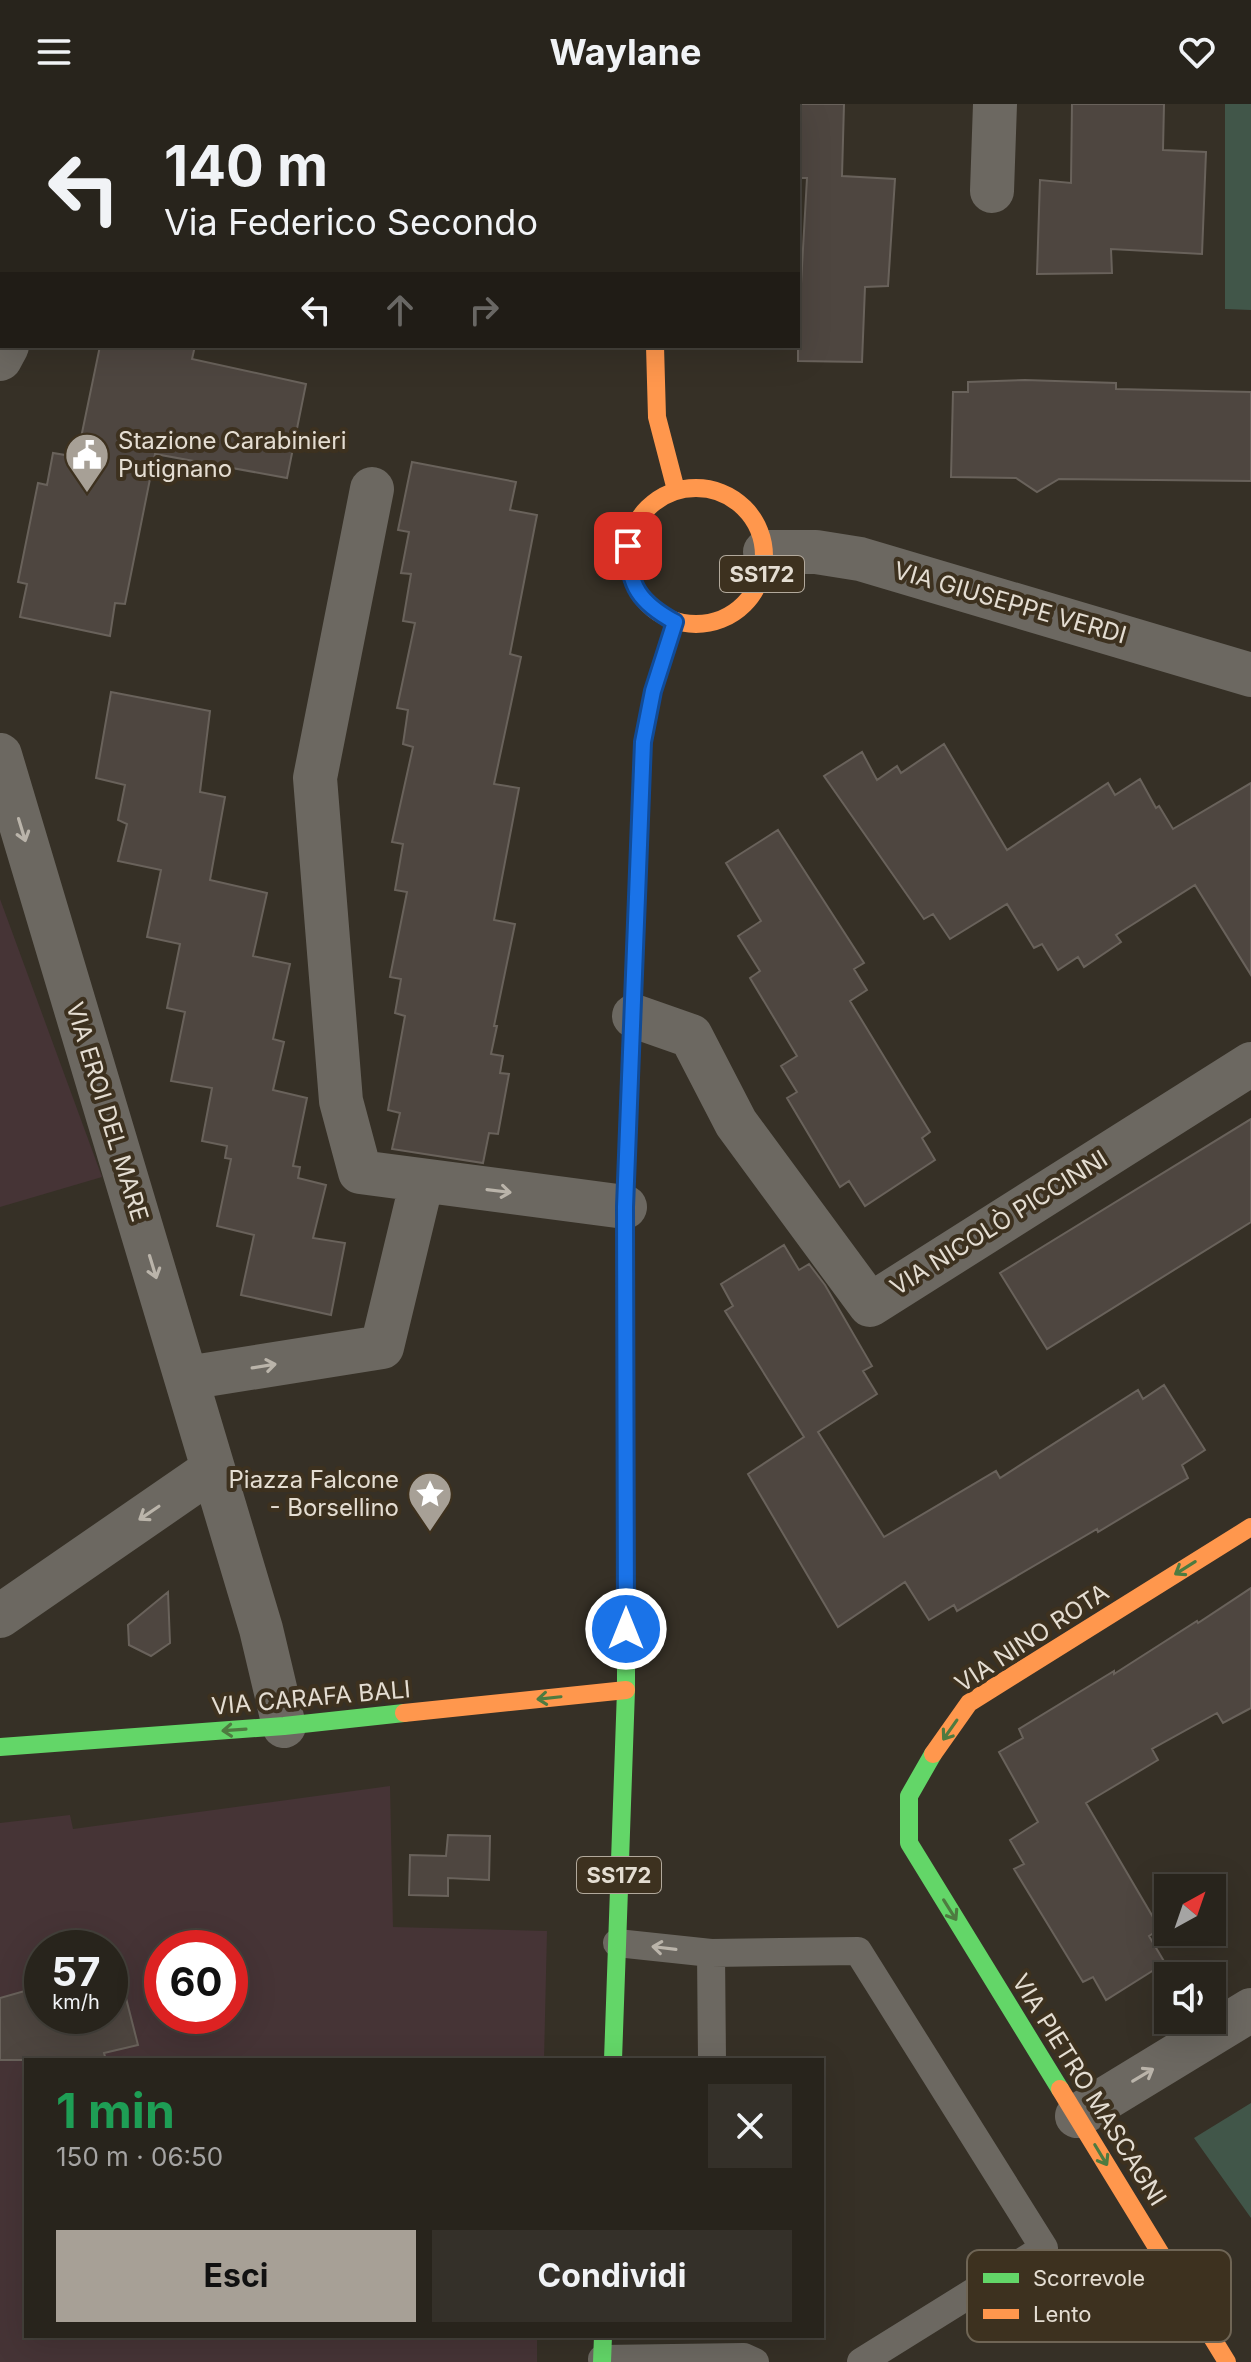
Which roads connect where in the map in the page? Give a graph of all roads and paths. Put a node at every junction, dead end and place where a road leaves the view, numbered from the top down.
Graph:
1 (995, 104) edge
2 (992, 191) dead end
3 (655, 348) edge
4 (372, 489) dead end
5 (676, 490) junction
6 (765, 552) junction
7 (675, 622) junction
8 (1251, 675) edge
9 (0, 755) edge
10 (634, 1016) junction
11 (1251, 1064) edge
12 (422, 1181) junction
13 (625, 1207) junction
14 (187, 1378) junction
15 (213, 1469) junction
16 (1251, 1527) edge
17 (0, 1616) edge
18 (626, 1690) junction
19 (284, 1726) junction
20 (0, 1747) edge
21 (909, 1843) joint
22 (617, 1943) junction
23 (711, 1953) junction
24 (1251, 2010) edge
25 (613, 2058) edge
26 (712, 2058) edge
27 (1077, 2116) junction
28 (1041, 2250) edge
29 (1159, 2250) edge
30 (967, 2296) edge
31 (1215, 2342) edge
32 (716, 2347) edge
33 (602, 2352) edge
34 (755, 2362) edge
35 (861, 2362) edge
36 (1227, 2362) edge

1 - 2 street
3 - 5 main road
4 - 12 street
5 - 6 main road, SS172
5 - 7 main road
6 - 7 main road, SS172
6 - 8 street, VIA GIUSEPPE VERDI
7 - 10 main road, SS172
9 -> 14 street, VIA EROI DEL MARE
10 - 11 street, VIA NICOLÒ PICCINNI
10 - 13 main road, SS172
12 -> 13 street
14 -> 12 street
13 - 18 main road, SS172
14 - 15 street, VIA EROI DEL MARE
15 -> 17 street
15 - 19 street, VIA EROI DEL MARE
16 -> 21 main road, VIA NINO ROTA
18 -> 19 main road, VIA CARAFA BALI
18 - 22 main road, SS172
19 -> 20 main road, VIA CARAFA BALI
21 -> 27 main road, VIA PIETRO MASCAGNI
23 -> 22 lane
22 - 25 main road, SS172
23 - 26 lane
23 - 28 lane
27 -> 24 street
27 -> 29 main road, VIA PIETRO MASCAGNI
30 - 35 lane
31 -> 36 main road, VIA PIETRO MASCAGNI
32 - 33 lane
32 - 34 lane

